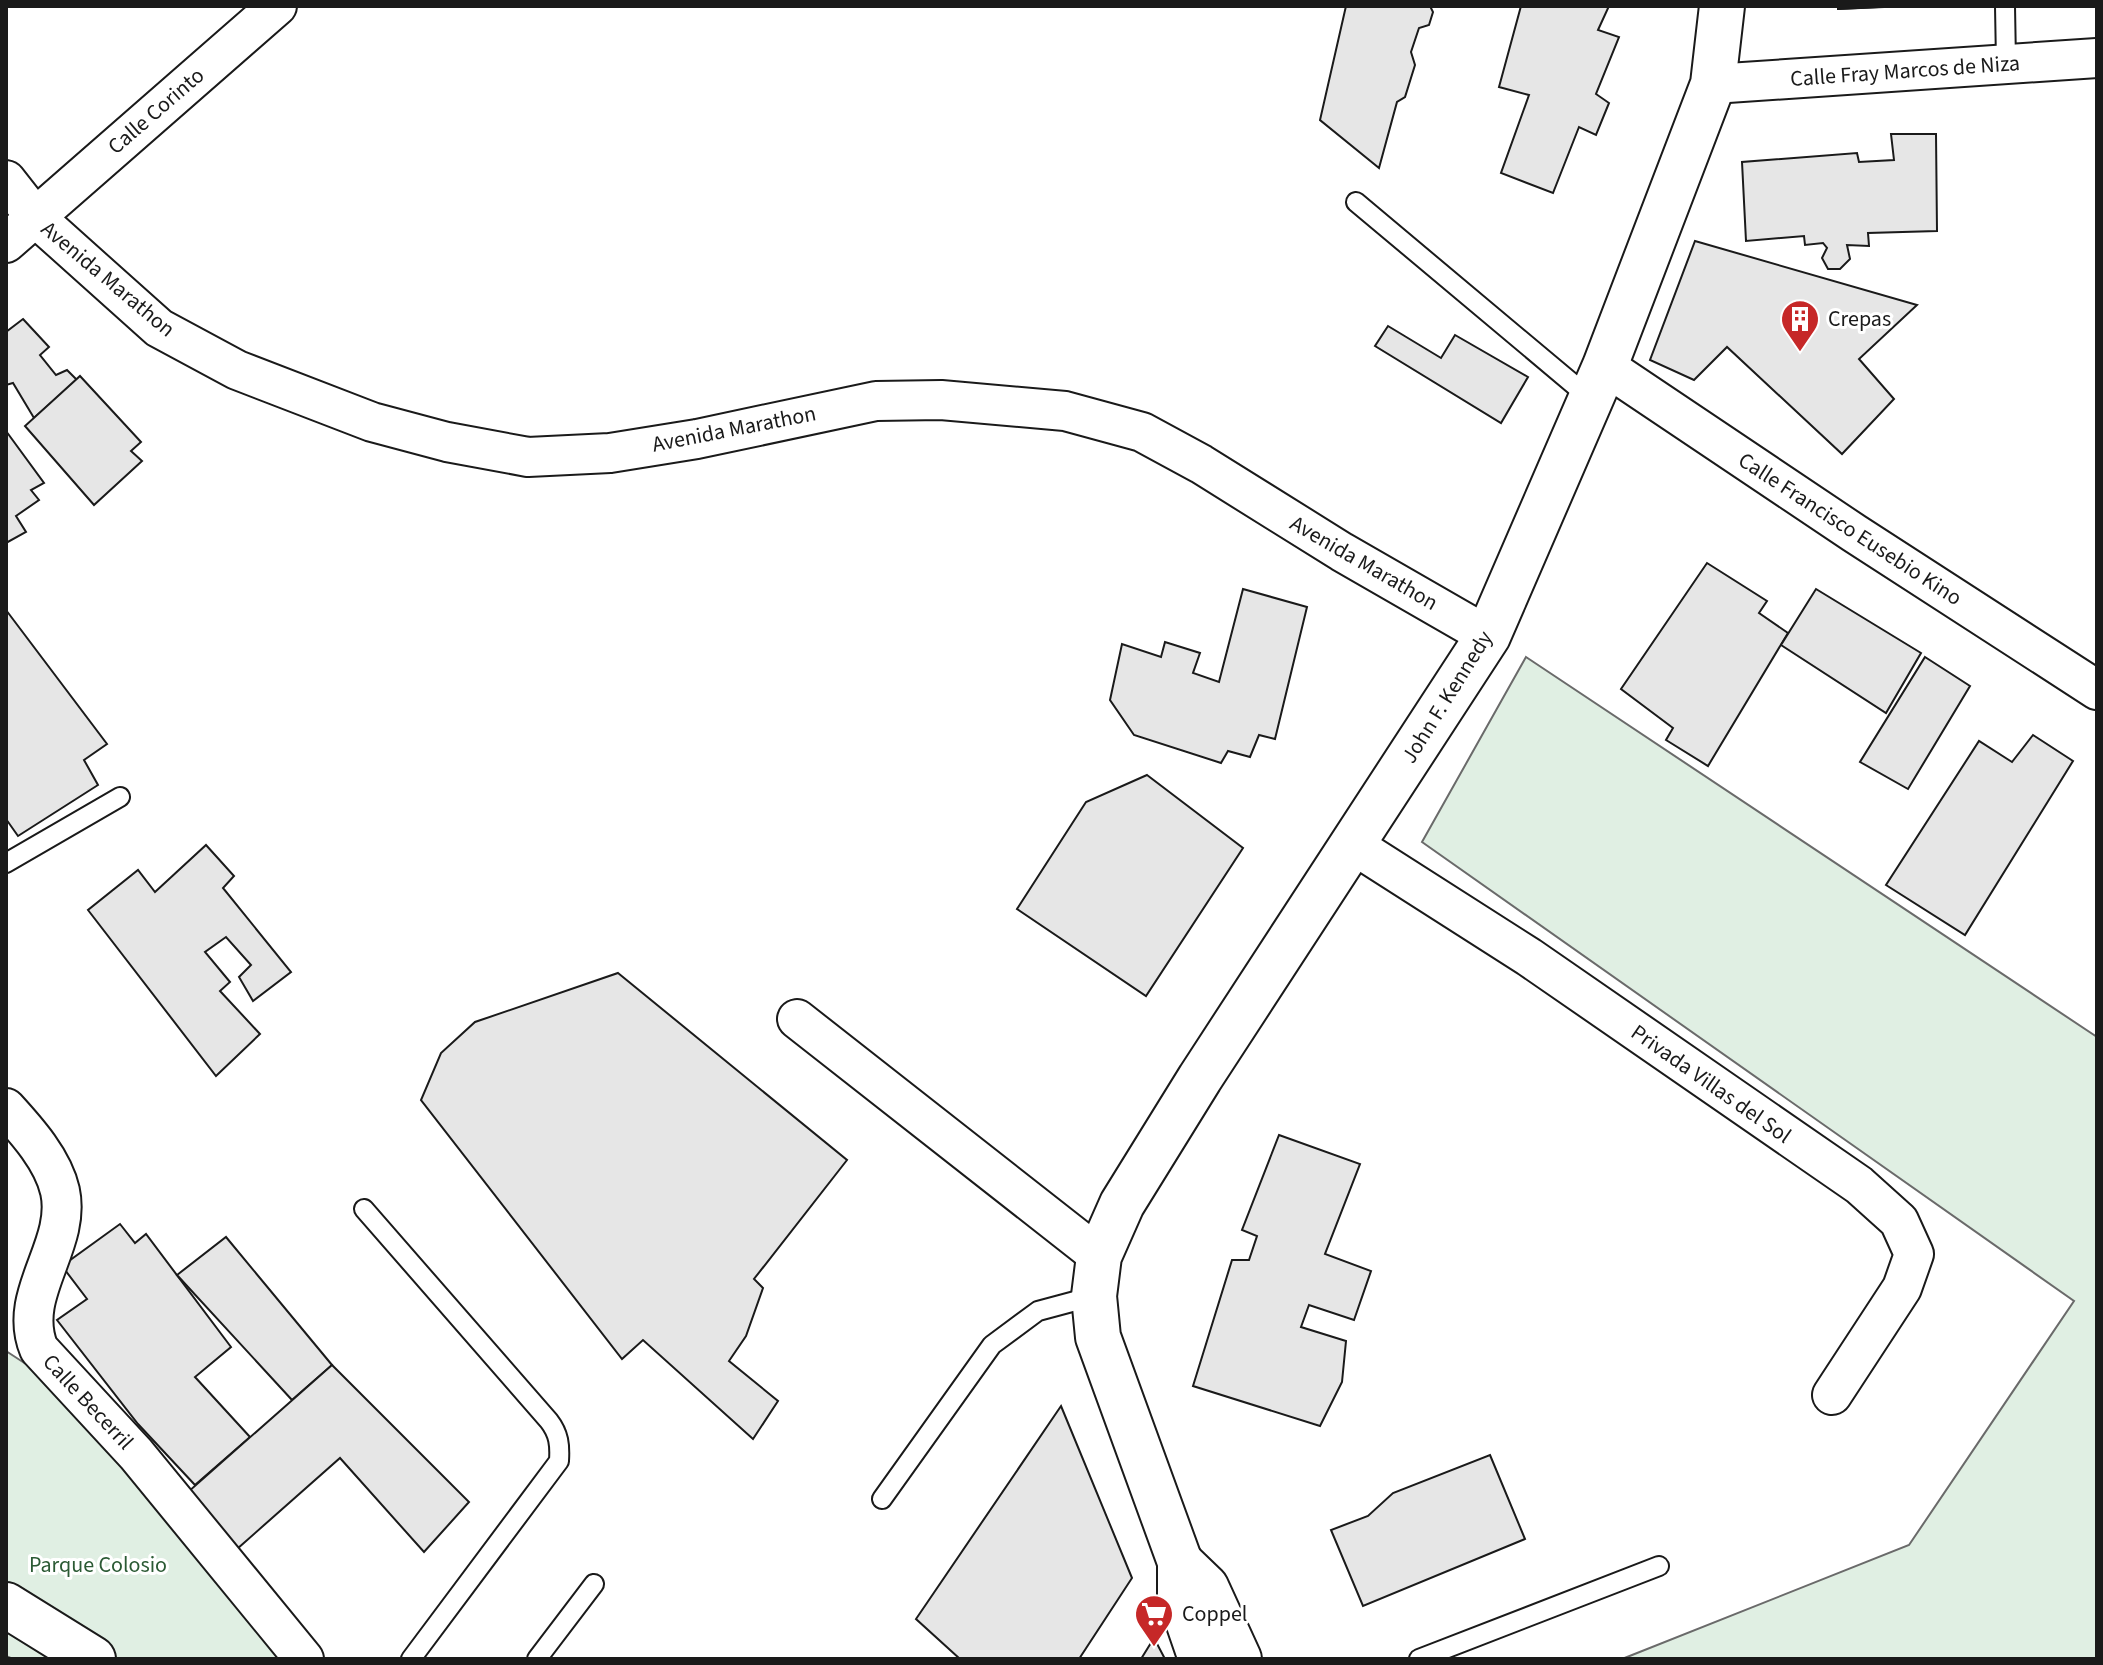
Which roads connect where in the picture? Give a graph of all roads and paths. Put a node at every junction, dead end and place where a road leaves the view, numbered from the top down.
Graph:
1 (277, 6) edge
2 (1722, 6) edge
3 (2005, 6) edge
4 (2097, 58) edge
5 (2006, 62) junction
6 (1713, 84) junction
7 (6, 180) edge
8 (1356, 202) dead end
9 (35, 217) junction
10 (6, 243) edge
11 (1598, 382) junction
12 (1488, 636) junction
13 (2097, 690) edge
14 (120, 797) dead end
15 (1352, 844) junction
16 (6, 863) edge
17 (797, 1019) dead end
18 (6, 1108) edge
19 (364, 1209) dead end
20 (1096, 1276) junction
21 (1832, 1395) dead end
22 (882, 1499) dead end
23 (1180, 1562) junction
24 (1659, 1566) dead end
25 (594, 1584) dead end
26 (6, 1605) edge
27 (93, 1659) edge
28 (304, 1659) edge
29 (411, 1659) edge
30 (537, 1659) edge
31 (1201, 1659) edge
32 (1239, 1659) edge
33 (1419, 1659) edge

1 - 9 street, Calle Corinto
2 - 6 main road, John F. Kennedy
3 - 5 lane
4 - 5 street, Calle Fray Marcos de Niza
5 - 6 street, Calle Fray Marcos de Niza
6 - 11 main road, John F. Kennedy
7 - 9 street, Avenida Marathon
8 - 11 lane
9 - 10 street
9 - 12 street, Avenida Marathon
11 - 12 main road, John F. Kennedy
11 - 13 street, Calle Francisco Eusebio Kino
12 - 15 main road, John F. Kennedy
14 - 16 lane
15 - 20 main road, John F. Kennedy
15 - 21 street, Privada Villas del Sol
17 - 20 street
18 - 28 street, Calle Becerril
19 - 29 lane
20 - 22 lane
20 - 23 main road
23 - 31 main road
23 - 32 main road
24 - 33 lane
25 - 30 lane
26 - 27 main road

